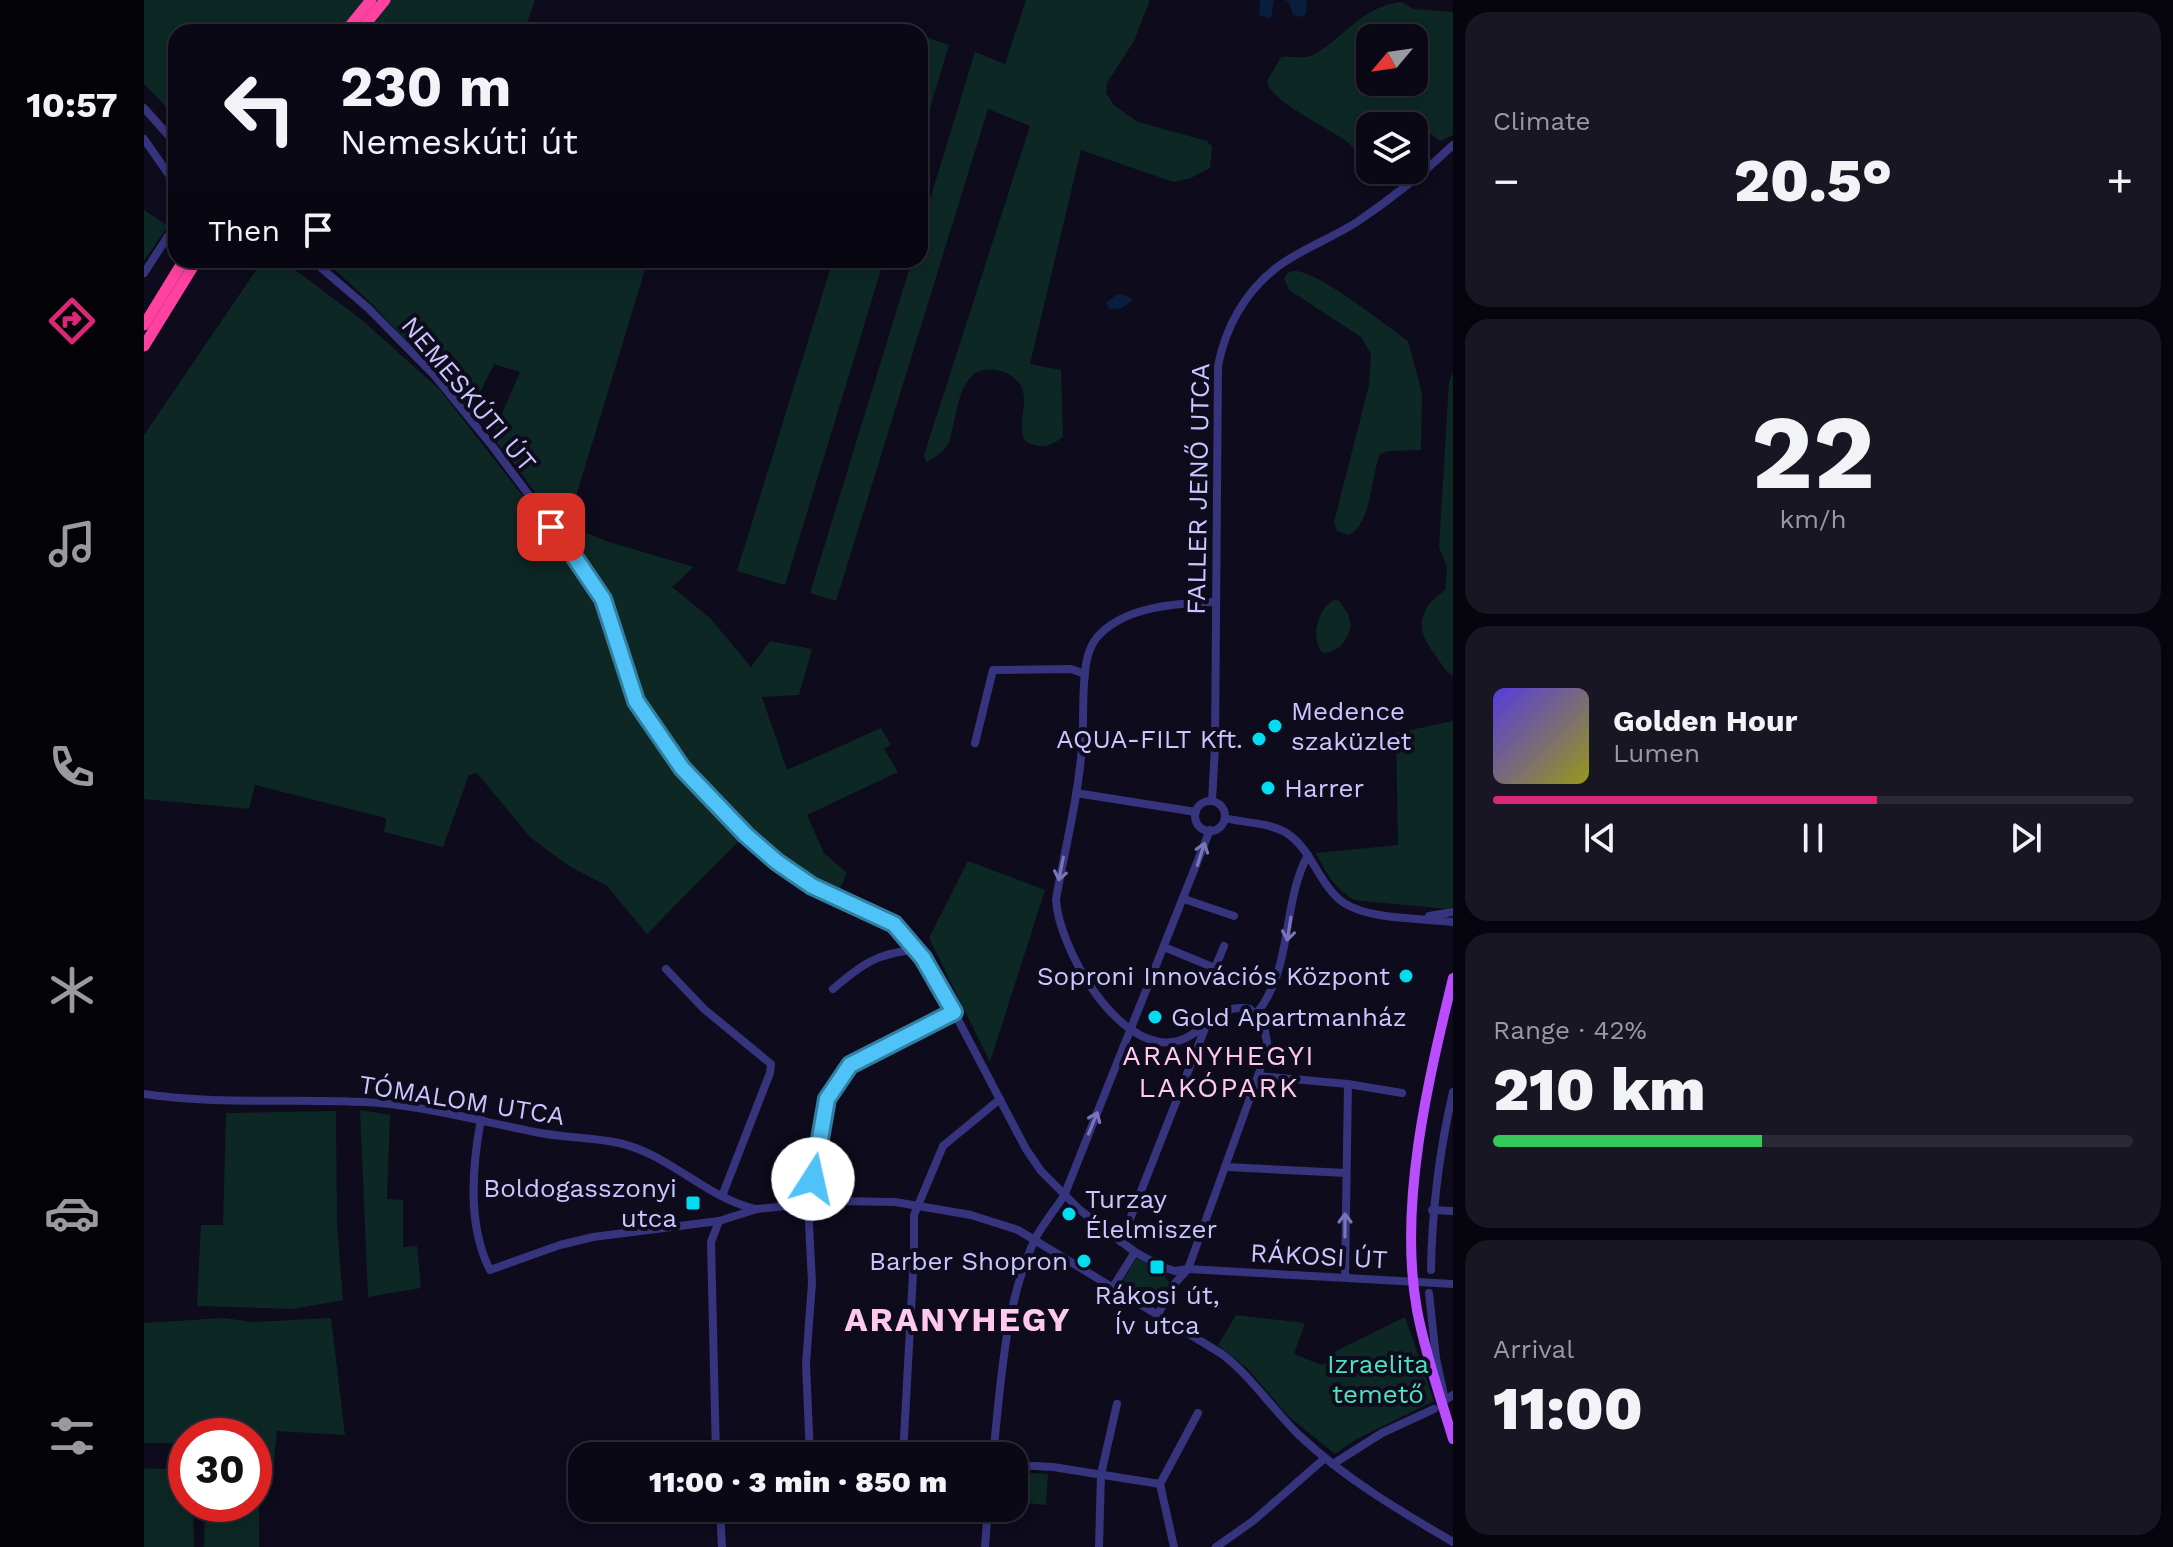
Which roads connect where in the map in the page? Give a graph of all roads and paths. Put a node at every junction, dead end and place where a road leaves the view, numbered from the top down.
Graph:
1 (371, 0) edge
2 (385, 0) edge
3 (352, 24) edge
4 (366, 24) edge
5 (144, 108) edge
6 (168, 135) edge
7 (144, 139) edge
8 (1453, 145) edge
9 (168, 174) edge
10 (168, 236) edge
11 (179, 268) edge
12 (192, 268) edge
13 (321, 268) edge
14 (144, 273) edge
15 (144, 325) edge
16 (144, 346) edge
17 (1216, 602) junction
18 (1085, 674) junction
19 (975, 743) dead end
20 (1076, 793) junction
21 (1212, 801) junction
22 (1196, 812) junction
23 (1225, 818) junction
24 (1210, 830) junction
25 (1308, 855) junction
26 (1184, 899) junction
27 (1452, 915) edge
28 (1234, 916) dead end
29 (1420, 918) junction
30 (1453, 929) edge
31 (1224, 946) dead end
32 (1164, 947) junction
33 (917, 950) junction
34 (666, 969) dead end
35 (1453, 978) edge
36 (833, 989) dead end
37 (954, 1012) junction
38 (1256, 1014) junction
39 (1207, 1023) junction
40 (1130, 1030) junction
41 (1259, 1076) junction
42 (1348, 1084) junction
43 (1453, 1092) edge
44 (1402, 1093) dead end
45 (144, 1094) edge
46 (1000, 1099) junction
47 (481, 1119) junction
48 (1226, 1167) junction
49 (1346, 1173) junction
50 (722, 1196) junction
51 (1064, 1196) junction
52 (808, 1203) junction
53 (917, 1205) junction
54 (757, 1209) junction
55 (1432, 1210) junction
56 (1453, 1211) edge
57 (719, 1221) junction
58 (1035, 1241) junction
59 (1121, 1242) junction
60 (1135, 1252) junction
61 (1188, 1269) junction
62 (1431, 1270) dead end
63 (1345, 1277) junction
64 (1413, 1281) junction
65 (1453, 1284) edge
66 (1113, 1287) junction
67 (1429, 1293) dead end
68 (1158, 1314) junction
69 (1449, 1398) edge
70 (1117, 1404) dead end
71 (1434, 1409) dead end
72 (1198, 1413) dead end
73 (1453, 1439) edge
74 (716, 1442) edge
75 (809, 1442) edge
76 (904, 1442) edge
77 (994, 1442) edge
78 (1325, 1458) junction
79 (1333, 1464) junction
80 (1028, 1466) edge
81 (1101, 1474) junction
82 (1160, 1484) junction
83 (721, 1522) edge
84 (987, 1522) edge
85 (1453, 1542) edge
86 (722, 1547) edge
87 (985, 1547) edge
88 (1099, 1547) edge
89 (1174, 1547) edge
90 (1216, 1547) edge

1 - 3 highway
2 - 4 highway
5 - 6 street
7 - 9 street
8 - 17 street, FALLER JENŐ UTCA
10 - 14 street
11 - 15 highway
12 - 16 highway
13 - 33 street, NEMESKÚTI ÚT
17 - 18 street
17 - 21 street, FALLER JENŐ UTCA
18 - 19 street
18 - 20 street
20 - 22 street
20 -> 40 street
21 - 22 street
21 - 23 street
22 - 24 street
23 - 24 street
23 - 25 street
26 -> 24 street
25 - 29 street
25 -> 38 street
26 - 28 street
26 - 32 street
27 - 29 street
29 - 30 street
31 - 32 street
32 - 40 street
33 - 36 street
33 - 37 street, NEMESKÚTI ÚT
34 - 50 street
35 - 64 main road
37 - 46 street, NEMESKÚTI ÚT
37 - 52 street
38 - 39 street
38 - 41 street
39 - 40 street
39 - 59 street
51 -> 40 street
41 - 42 street
41 - 48 street
42 - 44 street
42 - 49 street
43 - 55 street
45 - 47 street, TÓMALOM UTCA
46 - 51 street, NEMESKÚTI ÚT
46 - 53 street
47 - 50 street, TÓMALOM UTCA
47 - 57 street, TÓMALOM UTCA
48 - 49 street
48 - 61 street
63 -> 49 street
50 - 54 street, TÓMALOM UTCA
51 - 58 street
51 - 59 street, RÁKOSI ÚT
52 - 53 street, TÓMALOM UTCA
52 - 54 street, TÓMALOM UTCA
52 - 75 street
53 - 58 street, TÓMALOM UTCA
53 - 76 street
54 - 57 street, TÓMALOM UTCA
55 - 56 street
55 - 62 street
57 - 74 street
58 - 66 street, TÓMALOM UTCA
58 - 77 street
59 - 60 street, RÁKOSI ÚT
60 - 61 street, RÁKOSI ÚT
60 - 66 street
61 - 63 street, RÁKOSI ÚT
61 - 68 street
63 - 64 street, RÁKOSI ÚT
64 - 65 street, RÁKOSI ÚT
64 - 73 main road
66 - 68 street, TÓMALOM UTCA
67 - 69 street
68 - 78 street, TÓMALOM UTCA
70 - 81 street
71 - 79 street
72 - 82 street
78 - 79 street, TÓMALOM UTCA
78 - 90 street
79 - 85 street, TÓMALOM UTCA
80 - 81 street
81 - 82 street
81 - 88 street
82 - 89 street
83 - 86 street
84 - 87 street

